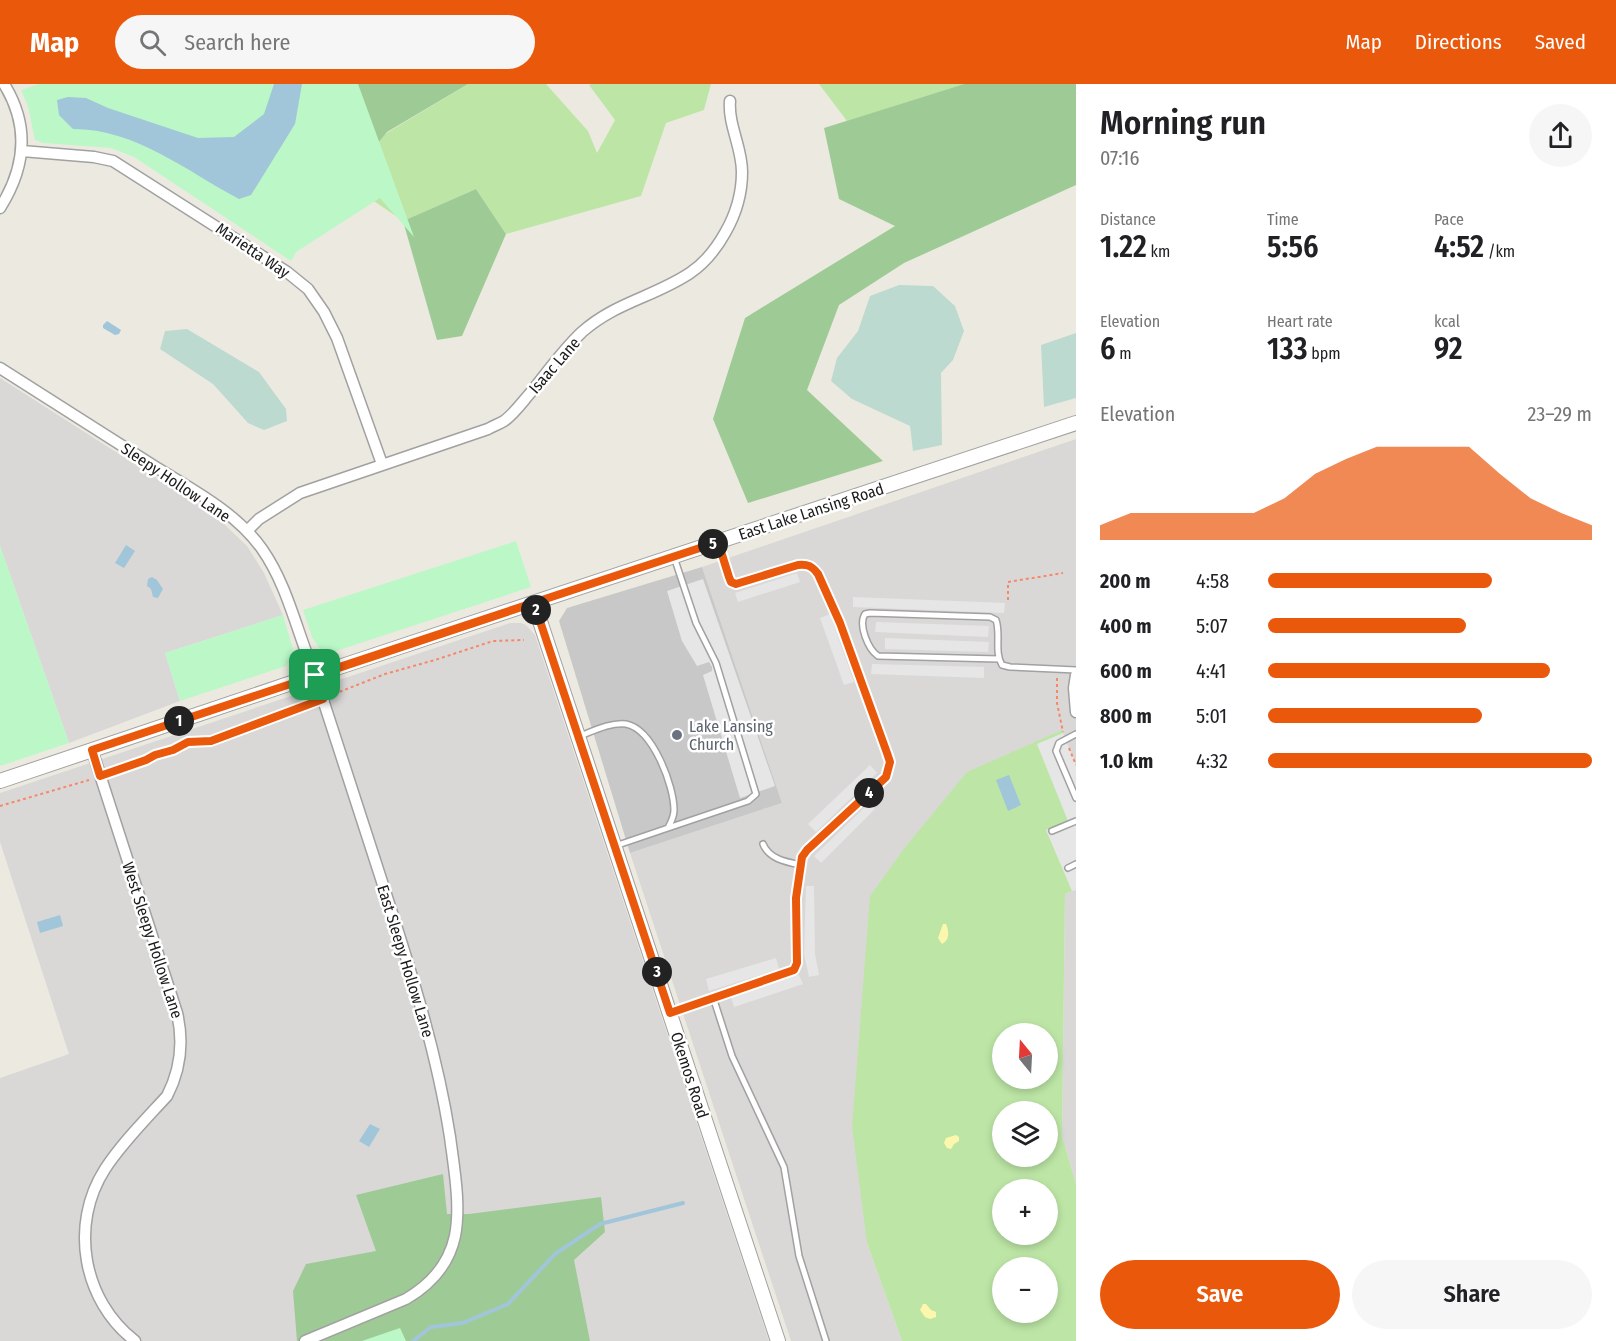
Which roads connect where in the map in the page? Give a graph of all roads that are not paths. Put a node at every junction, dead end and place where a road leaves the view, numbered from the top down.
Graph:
1 (4, 84) edge
2 (729, 101) dead end
3 (22, 151) junction
4 (0, 208) edge
5 (0, 368) edge
6 (1076, 423) edge
7 (382, 464) junction
8 (248, 531) junction
9 (718, 542) junction
10 (674, 557) junction
11 (534, 603) junction
12 (999, 659) junction
13 (1076, 673) edge
14 (315, 675) junction
15 (1076, 712) edge
16 (1076, 734) edge
17 (579, 736) junction
18 (92, 750) junction
19 (0, 781) edge
20 (1076, 798) edge
21 (1076, 821) edge
22 (668, 828) junction
23 (1052, 831) dead end
24 (763, 844) dead end
25 (615, 846) junction
26 (1076, 864) edge
27 (801, 865) junction
28 (1068, 868) dead end
29 (713, 997) junction
30 (670, 1013) junction
31 (135, 1341) edge
32 (305, 1341) edge
33 (778, 1341) edge
34 (826, 1341) edge

1 - 3 street
2 - 7 street, Isaac Lane
3 - 4 street
3 - 7 street, Marietta Way
5 - 8 street, Sleepy Hollow Lane
6 - 9 street, East Lake Lansing Road
7 - 8 street, Isaac Lane
8 - 14 street, Sleepy Hollow Lane
9 - 10 street, East Lake Lansing Road
9 - 27 lane
10 - 11 street, East Lake Lansing Road
10 - 22 lane
11 - 14 street, East Lake Lansing Road
11 - 17 street, Okemos Road
12 - 12 lane
12 - 13 lane
13 - 15 street
14 - 18 street, East Lake Lansing Road
14 - 32 street, East Sleepy Hollow Lane
16 - 20 lane
17 - 22 lane
17 - 25 street, Okemos Road
18 - 19 street, East Lake Lansing Road
18 - 31 street, West Sleepy Hollow Lane
21 - 23 lane
22 - 25 lane
24 - 27 lane
25 - 30 street, Okemos Road
26 - 28 lane
27 - 29 lane
29 - 30 lane
29 - 34 lane
30 - 33 street, Okemos Road

